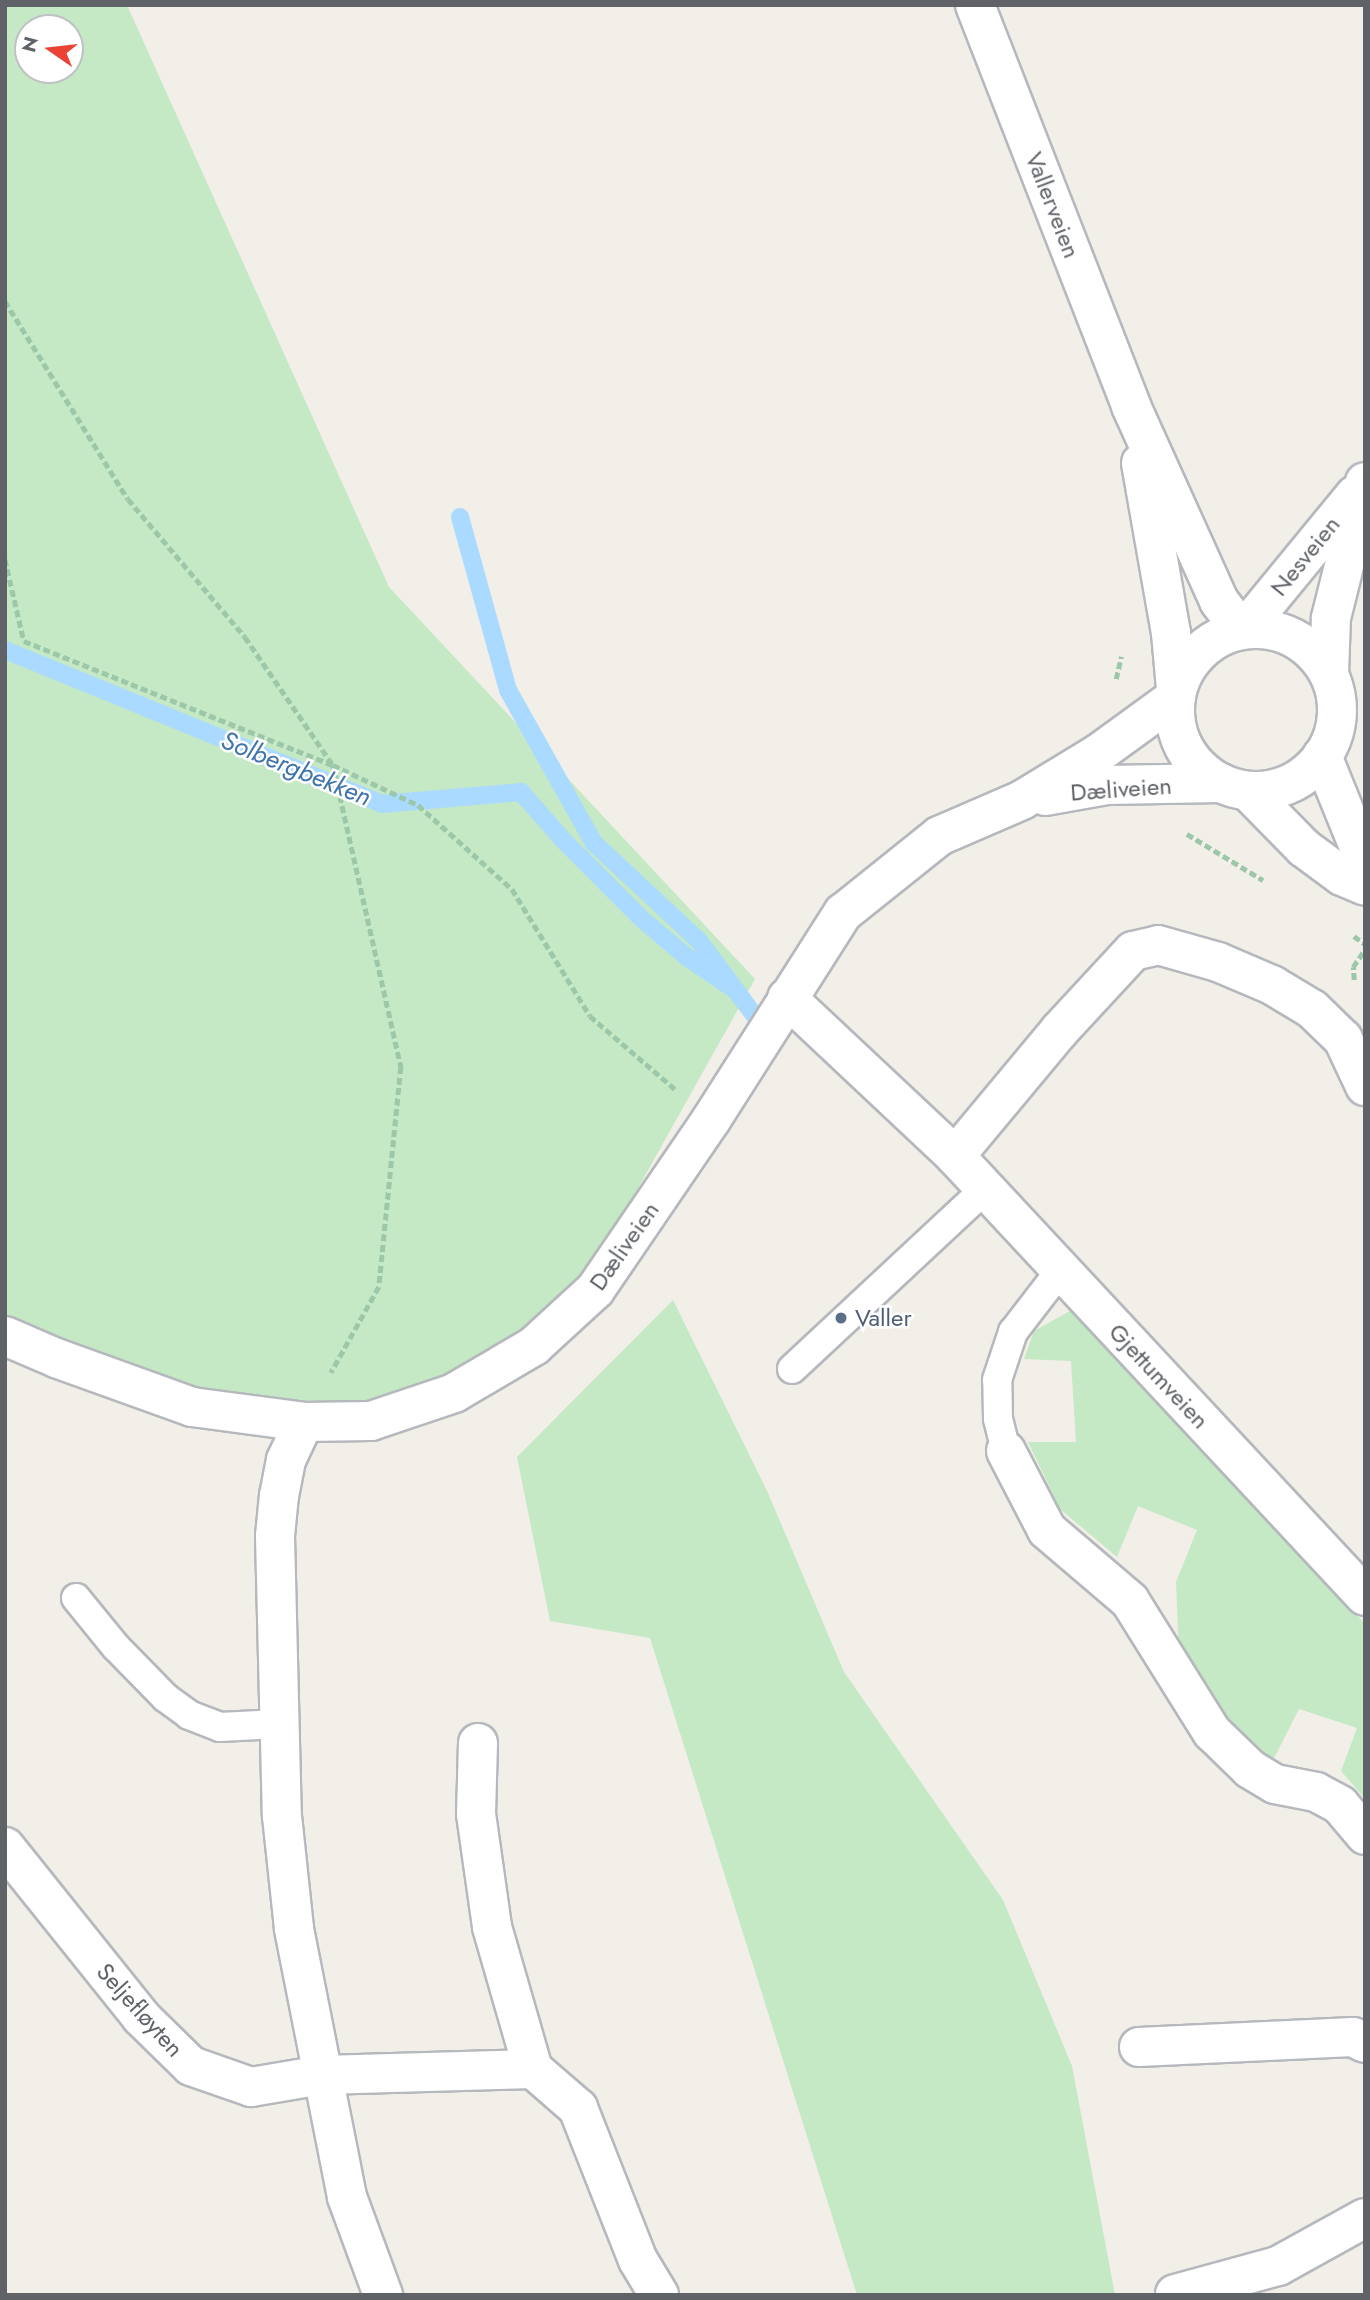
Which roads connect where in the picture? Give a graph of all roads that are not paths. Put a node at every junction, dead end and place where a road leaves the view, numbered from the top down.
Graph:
1 (975, 5) edge
2 (1131, 406) junction
3 (1365, 482) edge
4 (1243, 629) junction
5 (1329, 674) junction
6 (1176, 693) junction
7 (1322, 756) junction
8 (1234, 787) junction
9 (1022, 800) junction
10 (1365, 862) edge
11 (1365, 886) edge
12 (787, 999) junction
13 (1365, 1086) edge
14 (954, 1156) junction
15 (985, 1189) junction
16 (1059, 1271) junction
17 (5, 1336) edge
18 (792, 1369) dead end
19 (304, 1422) junction
20 (1006, 1451) joint
21 (1365, 1596) edge
22 (76, 1598) dead end
23 (278, 1724) junction
24 (478, 1743) dead end
25 (1365, 1835) edge
26 (5, 1847) edge
27 (1365, 2043) edge
28 (1139, 2047) dead end
29 (533, 2069) junction
30 (322, 2075) junction
31 (1365, 2218) edge
32 (1175, 2294) edge
33 (383, 2295) edge
34 (659, 2295) edge

1 - 2 street, Vallerveien
2 - 4 street, Vallerveien
2 - 6 street, Vallerveien
3 - 4 street, Nesveien
3 - 5 street, Nesveien
4 - 5 street
4 - 6 street
5 - 7 street
6 - 8 street
6 - 9 street, Dæliveien
7 - 8 street
7 - 10 street
8 - 9 street, Dæliveien
8 - 11 street
9 - 12 street, Dæliveien
12 - 14 street, Gjettumveien
12 - 19 street, Dæliveien
13 - 14 street
14 - 15 street, Gjettumveien
15 - 16 street, Gjettumveien
15 - 18 lane
16 - 20 lane
16 - 21 street, Gjettumveien
17 - 19 street, Dæliveien
19 - 23 street
20 - 25 street
22 - 23 lane
23 - 30 street
24 - 29 street
26 - 30 street, Seljefløyten
27 - 28 street
29 - 30 street, Seljefløyten
29 - 34 street
30 - 33 street
31 - 32 street

